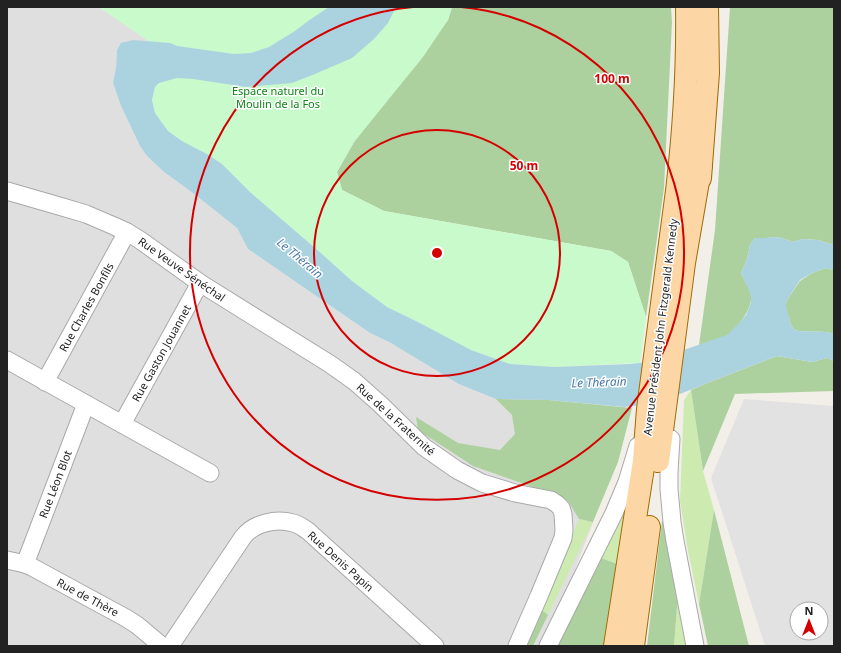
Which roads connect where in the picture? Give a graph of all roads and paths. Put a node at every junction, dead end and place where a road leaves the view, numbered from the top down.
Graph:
1 (687, 7) edge
2 (707, 7) edge
3 (7, 191) edge
4 (127, 232) junction
5 (200, 283) junction
6 (670, 352) junction
7 (7, 360) edge
8 (343, 373) joint
9 (45, 382) junction
10 (86, 404) junction
11 (662, 409) junction
12 (122, 424) junction
13 (210, 473) dead end
14 (7, 560) edge
15 (25, 564) junction
16 (162, 646) edge
17 (170, 646) edge
18 (435, 646) edge
19 (517, 646) edge
20 (548, 646) edge
21 (615, 646) edge
22 (633, 646) edge
23 (696, 646) edge

1 - 6 main road, Avenue Président John Fitzgerald Kennedy
2 - 6 main road, Avenue Président John Fitzgerald Kennedy
3 - 4 street, Rue Veuve Sénéchal
4 - 5 street, Rue Veuve Sénéchal
4 - 9 street, Rue Charles Bonfils
5 - 8 street, Rue Veuve Sénéchal
5 - 12 street, Rue Gaston Jouannet
6 - 11 main road, Avenue Président John Fitzgerald Kennedy
7 - 9 street
8 - 19 street, Rue de la Fraternité
9 - 10 street
10 - 12 street
10 - 15 street, Rue Léon Blot
11 - 20 street
11 - 21 main road, Avenue Président John Fitzgerald Kennedy
11 - 22 main road, Avenue Président John Fitzgerald Kennedy
11 - 23 street
12 - 13 street
14 - 15 street, Rue de Thère
15 - 16 street, Rue de Thère
17 - 18 street, Rue Denis Papin

